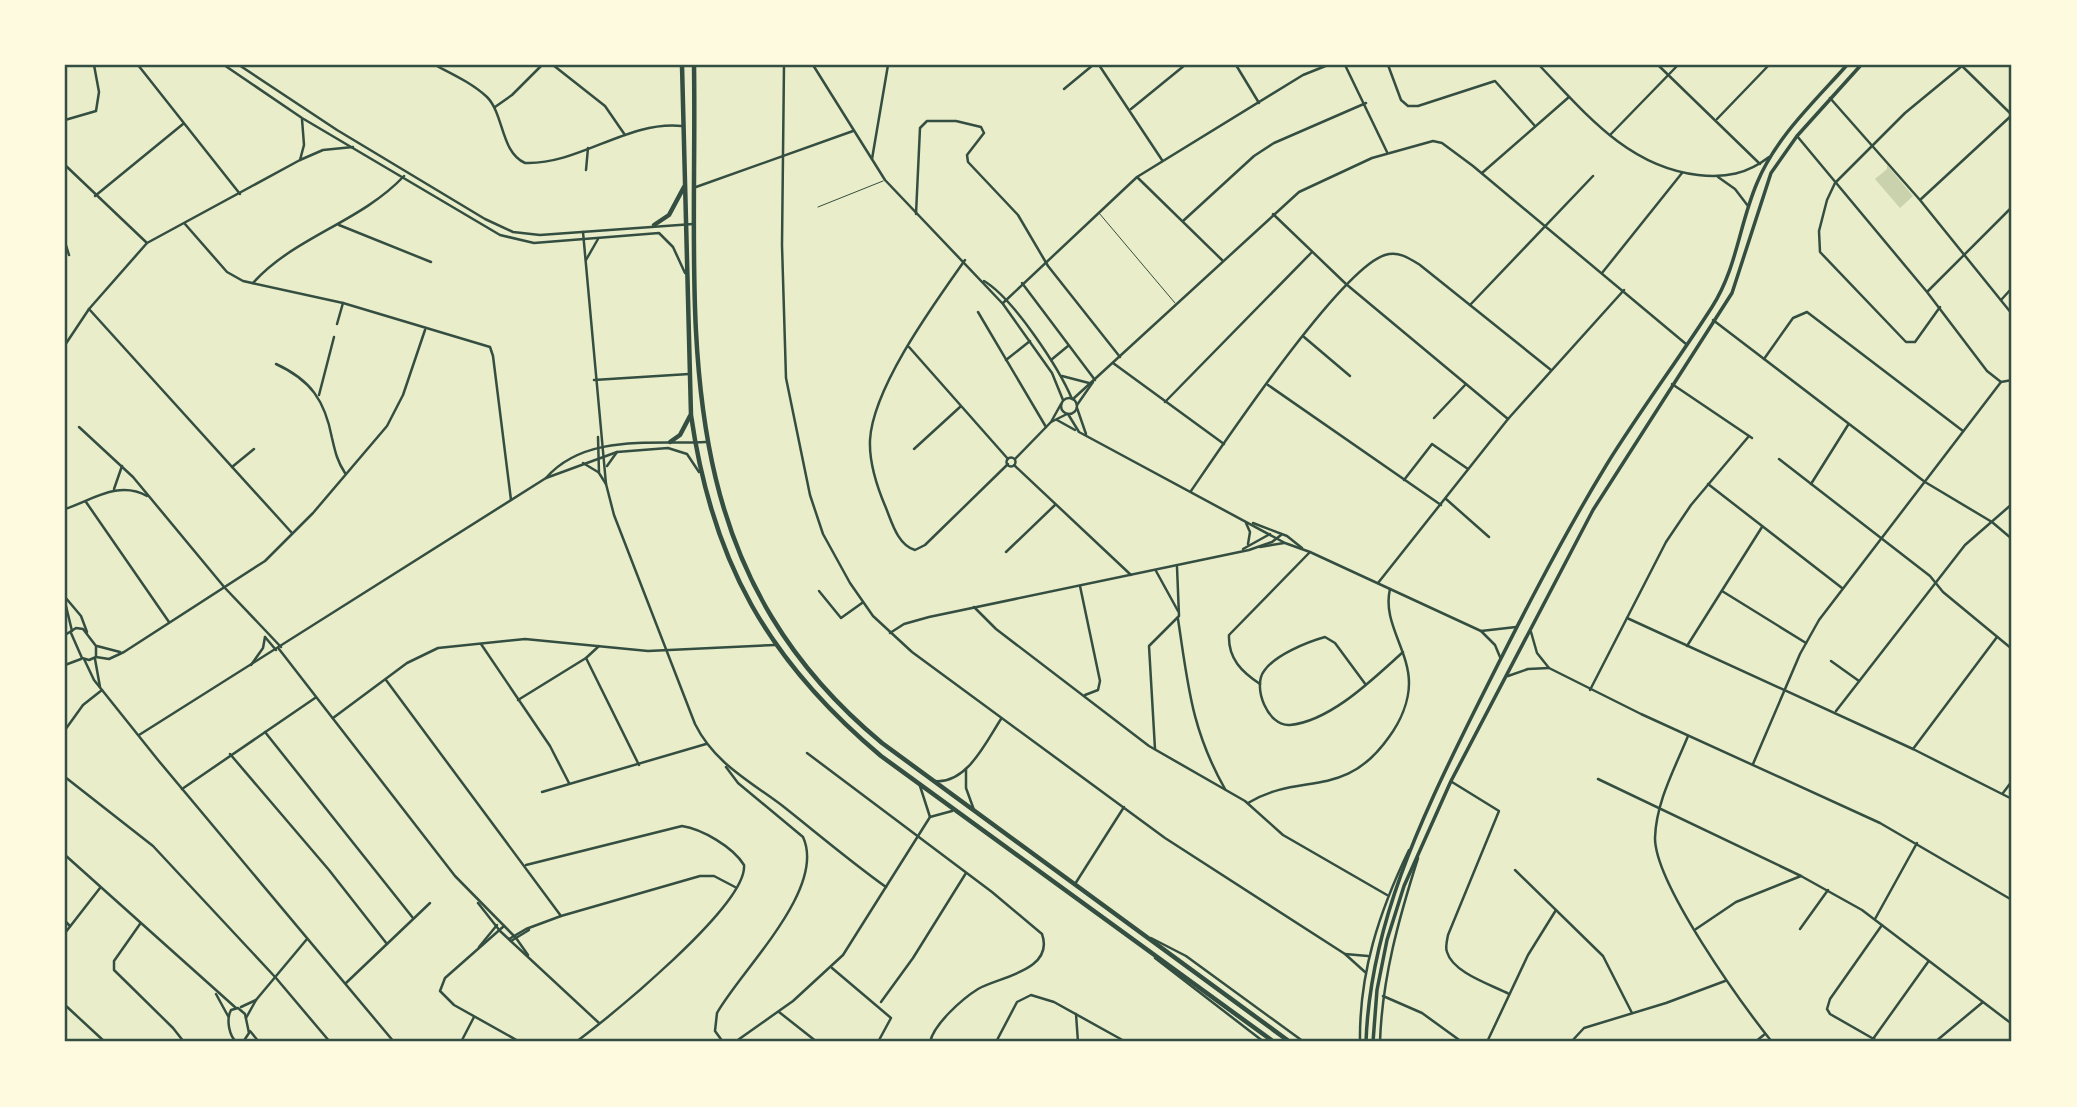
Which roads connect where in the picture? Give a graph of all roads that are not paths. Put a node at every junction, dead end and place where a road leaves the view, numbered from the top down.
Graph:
1 (94, 65) edge
2 (138, 65) edge
3 (224, 65) edge
4 (239, 65) edge
5 (435, 65) edge
6 (542, 65) edge
7 (553, 65) edge
8 (682, 65) edge
9 (694, 65) edge
10 (784, 65) edge
11 (813, 65) edge
12 (888, 65) edge
13 (1093, 65) edge
14 (1099, 65) edge
15 (1185, 65) edge
16 (1236, 65) edge
17 (1328, 65) edge
18 (1345, 65) edge
19 (1388, 65) edge
20 (1539, 65) edge
21 (1658, 65) edge
22 (1678, 65) edge
23 (1769, 65) edge
24 (1847, 65) edge
25 (1961, 65) edge
26 (1858, 66) edge
27 (1669, 75) junction
28 (1064, 89) dead end
29 (1569, 97) junction
30 (1830, 98) junction
31 (1259, 103) junction
32 (1366, 103) junction
33 (495, 107) junction
34 (1130, 109) junction
35 (2012, 115) edge
36 (302, 118) junction
37 (1717, 119) junction
38 (65, 120) edge
39 (183, 124) junction
40 (682, 126) junction
41 (1535, 126) junction
42 (853, 131) junction
43 (625, 135) junction
44 (1609, 136) junction
45 (1797, 136) junction
46 (1873, 145) junction
47 (353, 148) junction
48 (588, 148) junction
49 (1387, 152) junction
50 (1769, 157) junction
51 (782, 159) junction
52 (872, 159) junction
53 (300, 160) junction
54 (1163, 160) junction
55 (1760, 164) junction
56 (65, 165) edge
57 (586, 170) dead end
58 (1481, 173) junction
59 (1682, 173) junction
60 (404, 176) junction
61 (1593, 176) dead end
62 (1137, 177) junction
63 (1718, 177) junction
64 (886, 180) junction
65 (1835, 183) junction
66 (684, 186) junction
67 (696, 187) junction
68 (240, 194) junction
69 (94, 196) junction
70 (1920, 200) junction
71 (818, 206) dead end
72 (1749, 207) junction
73 (2012, 207) edge
74 (1098, 212) junction
75 (916, 214) junction
76 (1273, 214) junction
77 (1183, 221) junction
78 (696, 223) junction
79 (185, 224) junction
80 (684, 224) junction
81 (339, 225) junction
82 (654, 225) junction
83 (1544, 226) junction
84 (583, 232) junction
85 (599, 237) junction
86 (584, 239) junction
87 (65, 242) edge
88 (147, 243) junction
89 (1311, 253) junction
90 (1963, 254) junction
91 (69, 255) dead end
92 (586, 260) junction
93 (965, 260) junction
94 (1045, 260) junction
95 (1223, 261) junction
96 (430, 262) dead end
97 (685, 273) junction
98 (1602, 273) junction
99 (984, 281) junction
100 (1023, 283) junction
101 (253, 284) junction
102 (1346, 284) junction
103 (2012, 288) edge
104 (1624, 290) junction
105 (1927, 292) junction
106 (1007, 300) junction
107 (2001, 300) junction
108 (343, 303) junction
109 (1003, 303) junction
110 (1177, 305) junction
111 (1470, 305) junction
112 (1940, 307) junction
113 (89, 309) junction
114 (978, 312) dead end
115 (2012, 314) edge
116 (1713, 320) junction
117 (337, 324) dead end
118 (425, 330) junction
119 (334, 337) dead end
120 (1304, 337) junction
121 (1030, 341) junction
122 (1686, 344) junction
123 (65, 345) edge
124 (1068, 346) junction
125 (909, 347) junction
126 (1120, 357) junction
127 (1764, 359) junction
128 (1006, 360) junction
129 (1051, 360) junction
130 (1113, 363) junction
131 (276, 364) dead end
132 (1551, 370) junction
133 (689, 374) junction
134 (1062, 376) junction
135 (1350, 376) dead end
136 (594, 380) junction
137 (2012, 380) edge
138 (1092, 381) junction
139 (2001, 382) junction
140 (1466, 384) junction
141 (1672, 384) junction
142 (1268, 385) junction
143 (319, 395) junction
144 (1073, 399) junction
145 (1062, 402) junction
146 (1166, 402) junction
147 (1077, 406) junction
148 (960, 407) junction
149 (1068, 414) junction
150 (691, 415) junction
151 (1434, 418) dead end
152 (1508, 419) junction
153 (1057, 420) junction
154 (1051, 422) junction
155 (1848, 425) junction
156 (79, 427) dead end
157 (1046, 427) junction
158 (1964, 431) junction
159 (1079, 432) junction
160 (1086, 434) junction
161 (599, 435) junction
162 (670, 442) junction
163 (706, 442) junction
164 (695, 443) junction
165 (1224, 444) junction
166 (603, 447) junction
167 (597, 448) junction
168 (254, 449) dead end
169 (914, 449) dead end
170 (1616, 450) junction
171 (617, 452) junction
172 (603, 456) junction
173 (1626, 456) junction
174 (597, 457) junction
175 (1008, 459) junction
176 (1015, 459) junction
177 (1779, 459) dead end
178 (583, 463) junction
179 (1008, 464) junction
180 (1607, 464) junction
181 (1014, 465) junction
182 (122, 466) junction
183 (232, 467) junction
184 (1468, 469) junction
185 (606, 470) junction
186 (1617, 470) junction
187 (699, 472) junction
188 (599, 473) junction
189 (346, 474) junction
190 (546, 478) junction
191 (1404, 480) junction
192 (1925, 482) junction
193 (606, 484) junction
194 (1708, 484) junction
195 (1811, 484) junction
196 (113, 490) junction
197 (1191, 491) junction
198 (150, 498) junction
199 (1446, 499) junction
200 (511, 500) junction
201 (86, 502) junction
202 (2012, 504) edge
203 (1055, 505) junction
204 (1441, 505) junction
205 (65, 509) edge
206 (1244, 520) junction
207 (1250, 522) junction
208 (1992, 522) junction
209 (1762, 527) junction
210 (1274, 530) junction
211 (292, 533) junction
212 (1282, 533) junction
213 (1269, 535) junction
214 (1489, 537) dead end
215 (1277, 539) junction
216 (1882, 539) junction
217 (2012, 539) edge
218 (1285, 543) junction
219 (1248, 544) junction
220 (1260, 547) junction
221 (1302, 548) junction
222 (1243, 549) junction
223 (1006, 552) dead end
224 (1310, 552) junction
225 (1177, 565) junction
226 (1155, 570) junction
227 (1131, 575) junction
228 (1936, 582) junction
229 (1378, 583) junction
230 (1080, 586) junction
231 (225, 588) junction
232 (1842, 588) junction
233 (1390, 589) junction
234 (819, 590) dead end
235 (1722, 591) junction
236 (65, 599) edge
237 (862, 603) junction
238 (974, 607) junction
239 (1179, 616) junction
240 (1627, 618) junction
241 (170, 622) junction
242 (1518, 626) junction
243 (1530, 627) junction
244 (262, 631) junction
245 (1481, 631) junction
246 (71, 632) junction
247 (87, 632) junction
248 (890, 634) junction
249 (65, 635) edge
250 (265, 637) junction
251 (1997, 637) junction
252 (1806, 643) junction
253 (481, 644) junction
254 (776, 645) junction
255 (96, 646) junction
256 (599, 646) junction
257 (1687, 646) junction
258 (279, 649) junction
259 (2012, 649) edge
260 (665, 650) junction
261 (124, 652) junction
262 (1403, 652) junction
263 (95, 657) junction
264 (586, 658) junction
265 (83, 659) junction
266 (1500, 660) junction
267 (1831, 661) dead end
268 (65, 665) edge
269 (249, 668) junction
270 (1549, 668) junction
271 (1504, 677) junction
272 (386, 680) junction
273 (1859, 681) junction
274 (1260, 684) junction
275 (1366, 685) junction
276 (101, 689) junction
277 (1590, 690) junction
278 (1784, 691) junction
279 (1085, 695) junction
280 (316, 698) junction
281 (518, 700) junction
282 (1835, 712) junction
283 (332, 718) junction
284 (1001, 718) junction
285 (65, 730) edge
286 (265, 732) junction
287 (139, 735) junction
288 (1688, 736) junction
289 (706, 744) junction
290 (1155, 749) junction
291 (1913, 749) junction
292 (807, 753) dead end
293 (230, 754) junction
294 (723, 764) junction
295 (1753, 764) junction
296 (639, 765) junction
297 (966, 769) junction
298 (65, 777) edge
299 (1598, 779) dead end
300 (932, 781) junction
301 (1451, 781) junction
302 (2012, 781) edge
303 (569, 783) junction
304 (920, 786) junction
305 (183, 789) junction
306 (1227, 791) junction
307 (542, 792) dead end
308 (2003, 793) junction
309 (2012, 799) edge
310 (1248, 803) junction
311 (1660, 806) junction
312 (1124, 807) junction
313 (952, 811) junction
314 (975, 812) junction
315 (930, 817) junction
316 (918, 837) junction
317 (1917, 843) junction
318 (1412, 844) junction
319 (1422, 846) junction
320 (65, 855) edge
321 (526, 865) junction
322 (1515, 870) dead end
323 (966, 873) junction
324 (1801, 877) junction
325 (1075, 884) junction
326 (735, 887) junction
327 (886, 887) junction
328 (100, 888) junction
329 (1828, 890) junction
330 (1387, 895) junction
331 (477, 900) junction
332 (2012, 900) edge
333 (430, 903) dead end
334 (1556, 910) junction
335 (561, 916) junction
336 (413, 918) junction
337 (1875, 919) junction
338 (65, 921) edge
339 (500, 923) junction
340 (140, 924) junction
341 (1882, 925) junction
342 (70, 926) junction
343 (496, 926) junction
344 (504, 926) junction
345 (1696, 929) junction
346 (1800, 929) dead end
347 (500, 931) junction
348 (65, 933) edge
349 (1144, 935) junction
350 (514, 936) junction
351 (307, 939) junction
352 (510, 940) junction
353 (387, 944) junction
354 (479, 947) junction
355 (1148, 950) junction
356 (1345, 954) junction
357 (528, 955) junction
358 (1368, 956) junction
359 (1928, 961) junction
360 (832, 968) junction
361 (1365, 972) junction
362 (276, 978) junction
363 (1726, 981) junction
364 (346, 983) junction
365 (215, 991) junction
366 (1509, 994) junction
367 (1383, 996) junction
368 (256, 1000) junction
369 (881, 1002) dead end
370 (1983, 1002) junction
371 (65, 1004) edge
372 (238, 1008) junction
373 (779, 1012) junction
374 (1632, 1013) junction
375 (1076, 1014) junction
376 (475, 1016) junction
377 (229, 1017) junction
378 (246, 1018) junction
379 (599, 1023) junction
380 (2012, 1024) edge
381 (248, 1028) junction
382 (1765, 1034) junction
383 (1873, 1038) junction
384 (234, 1041) edge
385 (1359, 1041) edge
386 (105, 1042) edge
387 (184, 1042) edge
388 (244, 1042) edge
389 (256, 1042) edge
390 (330, 1042) edge
391 (394, 1042) edge
392 (461, 1042) edge
393 (520, 1042) edge
394 (576, 1042) edge
395 (723, 1042) edge
396 (735, 1042) edge
397 (817, 1042) edge
398 (878, 1042) edge
399 (930, 1042) edge
400 (996, 1042) edge
401 (1078, 1042) edge
402 (1126, 1042) edge
403 (1264, 1042) edge
404 (1274, 1042) edge
405 (1290, 1042) edge
406 (1304, 1042) edge
407 (1366, 1042) edge
408 (1373, 1042) edge
409 (1380, 1042) edge
410 (1462, 1042) edge
411 (1488, 1042) edge
412 (1571, 1042) edge
413 (1755, 1042) edge
414 (1772, 1042) edge
415 (1880, 1042) edge
416 (1935, 1042) edge

1 - 38 street
2 - 39 street
3 - 36 street
4 - 84 street
5 - 33 street
6 - 33 street
7 - 43 street
8 - 40 highway
9 - 67 highway
10 - 51 street
11 - 42 street
12 - 52 street
13 - 28 street
14 - 34 street
15 - 34 street
16 - 31 street
17 - 31 street
18 - 32 street
19 - 41 street
20 - 29 street
21 - 27 street
22 - 27 street
23 - 37 street
24 - 50 main road
25 - 35 street
25 - 46 street
26 - 30 main road
27 - 37 street
27 - 44 street
29 - 41 street
29 - 44 street
30 - 45 main road
30 - 46 street
31 - 54 street
32 - 49 street
32 - 77 street
33 - 48 street
34 - 54 street
35 - 70 street
36 - 47 street
36 - 53 street
37 - 55 street
39 - 68 street
39 - 69 street
40 - 43 street
40 - 66 highway
41 - 58 street
42 - 51 street
42 - 52 street
43 - 48 street
44 - 59 street
45 - 65 street
45 - 116 main road
46 - 65 street
46 - 70 street
47 - 53 street
47 - 60 street
48 - 57 street
49 - 58 street
49 - 76 street
50 - 55 street
50 - 72 main road
51 - 67 street
51 - 237 street
52 - 64 street
53 - 68 street
54 - 62 street
55 - 63 street
56 - 69 street
58 - 83 street
59 - 63 street
59 - 98 street
60 - 81 street
60 - 86 street
61 - 83 street
62 - 74 street
62 - 77 street
63 - 72 street
64 - 71 lane
64 - 75 street
65 - 105 street
65 - 112 street
66 - 80 highway
66 - 82 highway
67 - 78 highway
68 - 79 street
69 - 88 street
70 - 90 street
72 - 122 main road
73 - 90 street
74 - 94 street
74 - 110 lane
75 - 93 street
75 - 94 street
76 - 89 street
76 - 95 street
77 - 95 street
78 - 80 street
78 - 163 highway
79 - 88 street
79 - 101 street
80 - 82 street
80 - 97 highway
81 - 96 street
81 - 101 street
82 - 84 street
83 - 98 street
83 - 111 street
84 - 86 street
85 - 86 street
85 - 92 street
85 - 97 street
86 - 92 street
87 - 91 street
88 - 113 street
89 - 102 street
89 - 146 street
90 - 105 street
90 - 107 street
92 - 136 street
93 - 99 street
93 - 125 street
94 - 100 street
94 - 126 street
95 - 110 street
97 - 133 highway
98 - 104 street
99 - 106 street
99 - 109 street
100 - 106 street
100 - 124 street
101 - 108 street
102 - 111 street
102 - 120 street
102 - 140 street
103 - 107 street
104 - 122 street
104 - 132 street
105 - 112 street
106 - 109 street
106 - 129 street
107 - 115 street
108 - 117 street
108 - 118 street
109 - 121 street
110 - 126 street
111 - 132 street
112 - 139 street
113 - 123 street
113 - 183 street
114 - 128 street
116 - 127 street
116 - 141 main road
118 - 189 street
118 - 200 street
119 - 143 street
120 - 135 street
120 - 142 street
121 - 128 street
121 - 145 street
122 - 170 main road
124 - 129 street
124 - 138 street
125 - 148 street
125 - 179 street
126 - 130 street
127 - 155 street
127 - 158 street
128 - 157 street
129 - 134 street
130 - 138 street
130 - 146 street
131 - 143 street
132 - 152 street
133 - 136 street
133 - 150 highway
134 - 138 street
134 - 144 street
136 - 161 street
137 - 139 street
138 - 144 street
138 - 147 street
139 - 158 street
140 - 151 street
140 - 152 street
141 - 173 main road
141 - 194 street
142 - 165 street
142 - 191 street
143 - 189 street
144 - 145 street
144 - 147 street
145 - 149 street
145 - 154 street
146 - 165 street
147 - 149 street
147 - 160 street
148 - 169 street
148 - 175 street
149 - 153 street
149 - 159 street
150 - 162 highway
150 - 164 highway
152 - 184 street
153 - 154 street
153 - 159 street
154 - 157 street
155 - 192 street
155 - 195 street
156 - 182 street
157 - 176 street
158 - 192 street
159 - 160 street
160 - 197 street
161 - 166 street
161 - 167 street
162 - 164 street
162 - 166 street
163 - 164 street
163 - 300 highway
164 - 187 highway
165 - 197 street
166 - 167 street
166 - 172 street
167 - 174 street
167 - 190 street
168 - 183 street
170 - 173 main road
170 - 180 main road
171 - 172 street
171 - 185 street
171 - 187 street
172 - 174 street
172 - 185 street
173 - 186 main road
174 - 178 street
174 - 188 street
175 - 176 street
175 - 179 street
176 - 181 street
177 - 195 street
178 - 188 street
178 - 190 street
179 - 181 street
180 - 186 main road
180 - 242 main road
181 - 203 street
182 - 196 street
182 - 198 street
183 - 211 street
184 - 191 street
184 - 199 street
185 - 193 street
186 - 243 main road
187 - 254 highway
188 - 193 street
189 - 211 street
190 - 200 street
191 - 204 street
192 - 208 street
192 - 216 street
193 - 260 street
194 - 209 street
194 - 240 street
195 - 216 street
196 - 198 street
196 - 201 street
197 - 206 street
198 - 231 street
199 - 204 street
199 - 214 street
200 - 258 street
201 - 205 street
201 - 241 street
202 - 208 street
203 - 223 street
203 - 227 street
204 - 229 street
206 - 207 street
206 - 219 street
207 - 210 street
207 - 213 street
208 - 217 street
208 - 228 street
209 - 232 street
209 - 235 street
210 - 212 street
210 - 213 street
211 - 231 street
212 - 215 street
212 - 221 street
213 - 215 street
213 - 219 street
215 - 218 street
215 - 220 street
216 - 228 street
216 - 232 street
218 - 220 street
218 - 221 street
219 - 222 street
220 - 222 street
221 - 224 street
222 - 225 street
224 - 229 street
224 - 274 street
225 - 226 street
225 - 239 street
226 - 227 street
226 - 239 street
227 - 230 street
228 - 251 street
228 - 273 street
229 - 233 street
230 - 238 street
230 - 279 street
231 - 241 street
231 - 244 street
232 - 252 street
233 - 245 street
233 - 262 street
234 - 237 street
235 - 252 street
235 - 257 street
236 - 246 street
236 - 247 street
237 - 248 street
238 - 248 street
238 - 279 street
239 - 290 street
239 - 306 street
240 - 257 street
240 - 277 street
241 - 261 street
242 - 245 street
242 - 266 main road
243 - 270 street
243 - 271 main road
244 - 250 street
244 - 258 street
245 - 266 street
246 - 247 street
246 - 249 street
246 - 265 street
247 - 255 street
248 - 284 street
250 - 258 street
250 - 269 street
251 - 259 street
251 - 291 street
252 - 278 street
253 - 256 street
253 - 272 street
253 - 281 street
254 - 260 street
254 - 304 highway
255 - 261 street
255 - 263 street
256 - 260 street
256 - 264 street
257 - 278 street
258 - 269 street
258 - 280 street
260 - 289 street
261 - 263 street
262 - 275 street
262 - 310 street
263 - 265 street
263 - 276 street
264 - 281 street
264 - 296 street
265 - 268 street
265 - 276 street
266 - 318 main road
267 - 273 street
269 - 287 street
270 - 271 street
270 - 277 street
271 - 301 main road
272 - 283 street
272 - 321 street
273 - 282 street
274 - 275 street
274 - 275 street
276 - 285 street
276 - 287 street
277 - 288 street
278 - 282 street
278 - 295 street
279 - 290 street
280 - 283 street
280 - 286 street
281 - 303 street
282 - 291 street
283 - 331 street
284 - 297 street
284 - 312 street
286 - 293 street
286 - 336 street
287 - 305 street
288 - 295 street
288 - 311 street
289 - 294 street
289 - 296 street
290 - 306 street
291 - 308 street
292 - 316 street
293 - 305 street
293 - 353 street
294 - 327 street
294 - 395 street
295 - 317 street
296 - 303 street
297 - 300 street
297 - 314 street
298 - 362 street
299 - 311 street
300 - 314 highway
301 - 319 main road
301 - 366 street
302 - 308 street
303 - 307 street
304 - 313 highway
304 - 315 street
305 - 351 street
306 - 310 street
308 - 309 street
310 - 330 street
311 - 324 street
311 - 345 street
312 - 325 street
312 - 356 street
313 - 315 street
313 - 355 highway
314 - 325 highway
315 - 316 street
316 - 323 street
316 - 327 street
317 - 332 street
317 - 337 street
318 - 330 street
318 - 407 main road
319 - 367 street
319 - 408 main road
320 - 328 street
321 - 326 street
321 - 335 street
322 - 334 street
323 - 369 street
323 - 399 street
324 - 329 street
324 - 345 street
325 - 349 highway
326 - 335 street
326 - 379 street
327 - 360 street
328 - 340 street
328 - 342 street
329 - 337 street
329 - 346 street
330 - 358 street
331 - 339 street
331 - 343 street
333 - 336 street
334 - 366 street
334 - 374 street
335 - 350 street
336 - 353 street
337 - 341 street
338 - 342 street
339 - 343 street
339 - 344 street
340 - 365 street
340 - 387 street
341 - 359 street
341 - 383 street
342 - 348 street
343 - 347 street
343 - 354 street
344 - 347 street
344 - 350 street
345 - 363 street
347 - 352 street
347 - 354 street
349 - 405 highway
349 - 406 street
350 - 352 street
350 - 357 street
351 - 362 street
351 - 364 street
352 - 357 street
353 - 364 street
354 - 376 street
355 - 403 street
355 - 404 highway
356 - 358 street
356 - 361 street
357 - 379 street
358 - 361 street
359 - 370 street
359 - 383 street
360 - 373 street
360 - 398 street
361 - 385 street
362 - 368 street
362 - 390 street
363 - 374 street
363 - 382 street
364 - 391 street
365 - 372 street
365 - 377 street
366 - 411 street
367 - 409 street
367 - 410 street
368 - 372 street
368 - 378 street
370 - 380 street
370 - 416 street
371 - 386 street
372 - 377 street
372 - 378 street
373 - 396 street
373 - 397 street
374 - 412 street
375 - 400 street
375 - 401 street
375 - 402 street
376 - 392 street
376 - 393 street
377 - 384 street
378 - 381 street
379 - 394 street
381 - 388 street
381 - 389 street
382 - 413 street
382 - 414 street
383 - 415 street
388 - 389 street

